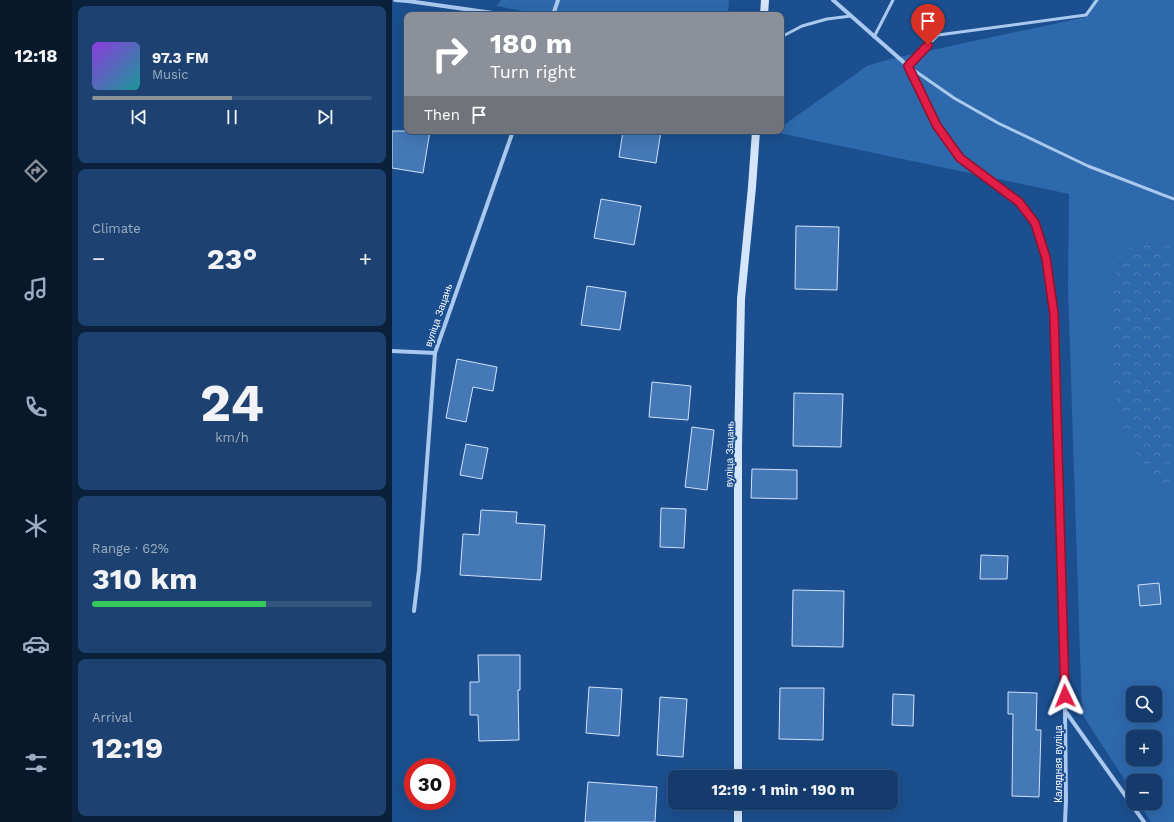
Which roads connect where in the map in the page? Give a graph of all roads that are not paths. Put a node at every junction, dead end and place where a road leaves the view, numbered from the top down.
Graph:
1 (396, 0) edge
2 (558, 0) edge
3 (765, 0) edge
4 (833, 0) edge
5 (893, 0) edge
6 (1097, 0) edge
7 (486, 12) edge
8 (554, 12) edge
9 (764, 12) edge
10 (851, 16) junction
11 (784, 35) edge
12 (874, 37) junction
13 (908, 66) junction
14 (512, 134) edge
15 (756, 134) edge
16 (1174, 199) edge
17 (392, 351) edge
18 (435, 353) junction
19 (414, 611) dead end
20 (1065, 712) junction
21 (738, 770) edge
22 (738, 810) edge
23 (738, 822) edge
24 (1065, 822) edge
25 (1144, 822) edge

1 - 7 street
2 - 8 street
3 - 9 street
4 - 10 street, Калядная вуліца
5 - 12 lane
6 - 13 lane
10 - 11 lane
10 - 12 street, Калядная вуліца
12 - 13 street, Калядная вуліца
13 - 16 lane
13 - 20 street, Калядная вуліца
14 - 18 street, вуліца Зацань
15 - 21 street, вуліца Зацань
17 - 18 street
18 - 19 street, вуліца Зацань
20 - 24 street, Калядная вуліца
20 - 25 street
22 - 23 street

